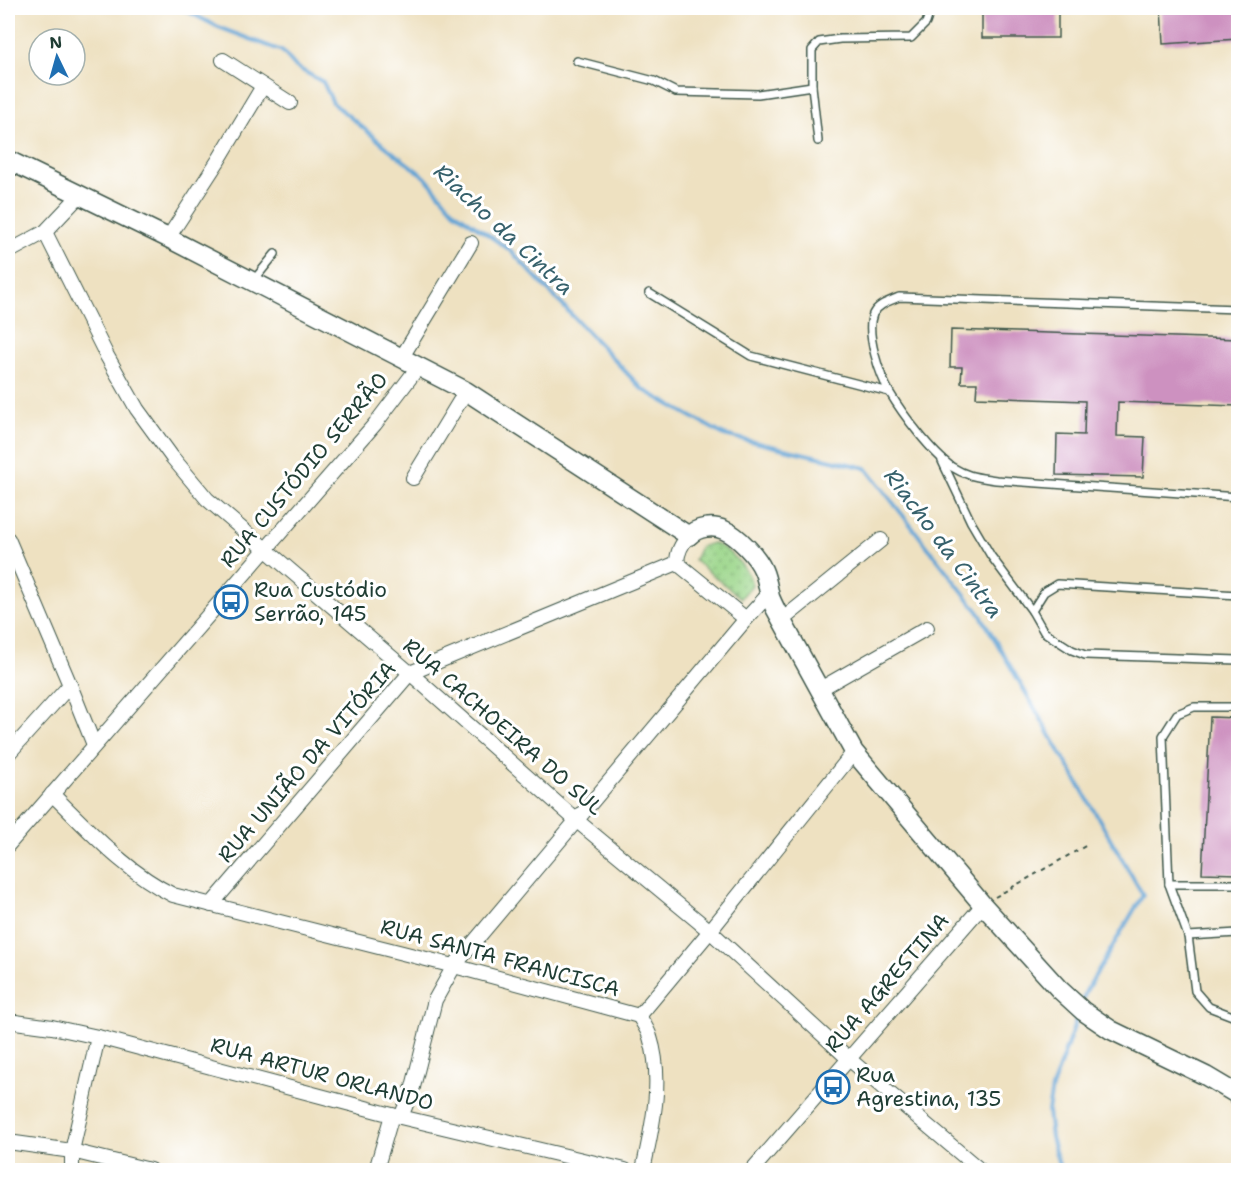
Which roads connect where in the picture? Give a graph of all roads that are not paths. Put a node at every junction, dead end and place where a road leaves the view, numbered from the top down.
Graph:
1 (931, 8) edge
2 (223, 60) dead end
3 (577, 62) dead end
4 (263, 86) junction
5 (812, 86) junction
6 (290, 103) dead end
7 (818, 141) dead end
8 (8, 160) edge
9 (80, 195) junction
10 (45, 232) junction
11 (168, 238) junction
12 (471, 243) dead end
13 (8, 252) edge
14 (275, 254) dead end
15 (253, 282) junction
16 (650, 293) dead end
17 (1239, 309) edge
18 (402, 357) junction
19 (419, 366) junction
20 (466, 391) junction
21 (889, 392) junction
22 (941, 458) junction
23 (413, 478) dead end
24 (1239, 497) edge
25 (689, 536) junction
26 (8, 539) edge
27 (881, 540) dead end
28 (266, 549) junction
29 (677, 563) junction
30 (770, 593) junction
31 (1239, 595) edge
32 (1032, 611) junction
33 (746, 619) junction
34 (782, 620) junction
35 (927, 628) dead end
36 (1239, 660) edge
37 (410, 673) junction
38 (70, 685) junction
39 (820, 689) junction
40 (1239, 707) edge
41 (94, 745) junction
42 (854, 752) junction
43 (8, 754) edge
44 (52, 794) junction
45 (576, 820) junction
46 (8, 844) edge
47 (1168, 884) junction
48 (1239, 884) edge
49 (982, 904) junction
50 (210, 905) junction
51 (710, 932) junction
52 (1239, 933) edge
53 (1188, 936) junction
54 (454, 966) junction
55 (639, 1016) junction
56 (1239, 1017) edge
57 (8, 1021) edge
58 (98, 1037) junction
59 (849, 1059) junction
60 (1239, 1095) edge
61 (396, 1116) junction
62 (8, 1142) edge
63 (72, 1151) junction
64 (72, 1170) edge
65 (150, 1170) edge
66 (376, 1170) edge
67 (626, 1170) edge
68 (643, 1170) edge
69 (752, 1170) edge
70 (980, 1170) edge

1 - 5 lane
2 - 4 street
3 - 5 lane
4 - 6 street
4 - 11 street
5 - 7 lane
8 - 9 street
9 - 10 street
9 - 11 street
10 - 13 street
10 - 28 street, RUA CACHOEIRA DO SUL
11 - 15 street
12 - 18 street
14 - 15 lane
15 - 18 street
16 - 21 lane
17 - 21 lane
18 - 19 street
19 - 20 street
19 - 28 street, RUA CUSTÓDIO SERRÃO
20 - 23 street
20 - 25 street
21 - 22 lane
22 - 24 lane
22 - 32 lane
25 - 29 street
25 - 30 street
26 - 38 street
27 - 34 street
28 - 37 street, RUA CACHOEIRA DO SUL
28 - 41 street, RUA CUSTÓDIO SERRÃO
29 - 33 street
29 - 37 street, RUA UNIÃO DA VITÓRIA
30 - 33 street
30 - 34 street
31 - 32 lane
32 - 36 lane
33 - 45 street
34 - 39 street
35 - 39 street
37 - 45 street, RUA CACHOEIRA DO SUL
37 - 50 street, RUA UNIÃO DA VITÓRIA
38 - 41 street
38 - 43 street
39 - 42 street
40 - 47 lane
41 - 44 street, RUA CUSTÓDIO SERRÃO
42 - 49 street
42 - 51 street, RUA SANTA FRANCISCA
44 - 46 street, RUA CUSTÓDIO SERRÃO
44 - 50 street, RUA SANTA FRANCISCA
45 - 51 street, RUA CACHOEIRA DO SUL
45 - 54 street
47 - 48 lane
47 - 53 lane
49 - 59 street, RUA AGRESTINA
49 - 60 street
50 - 54 street, RUA SANTA FRANCISCA
51 - 55 street, RUA SANTA FRANCISCA
51 - 59 street, RUA CACHOEIRA DO SUL
52 - 53 lane
53 - 56 lane
54 - 55 street, RUA SANTA FRANCISCA
54 - 61 street
55 - 68 street
57 - 58 street, RUA ARTUR ORLANDO
58 - 61 street, RUA ARTUR ORLANDO
58 - 63 street
59 - 69 street, RUA AGRESTINA
59 - 70 street, RUA CACHOEIRA DO SUL
61 - 66 street
61 - 67 street, RUA ARTUR ORLANDO
62 - 63 street
63 - 64 street
63 - 65 street

